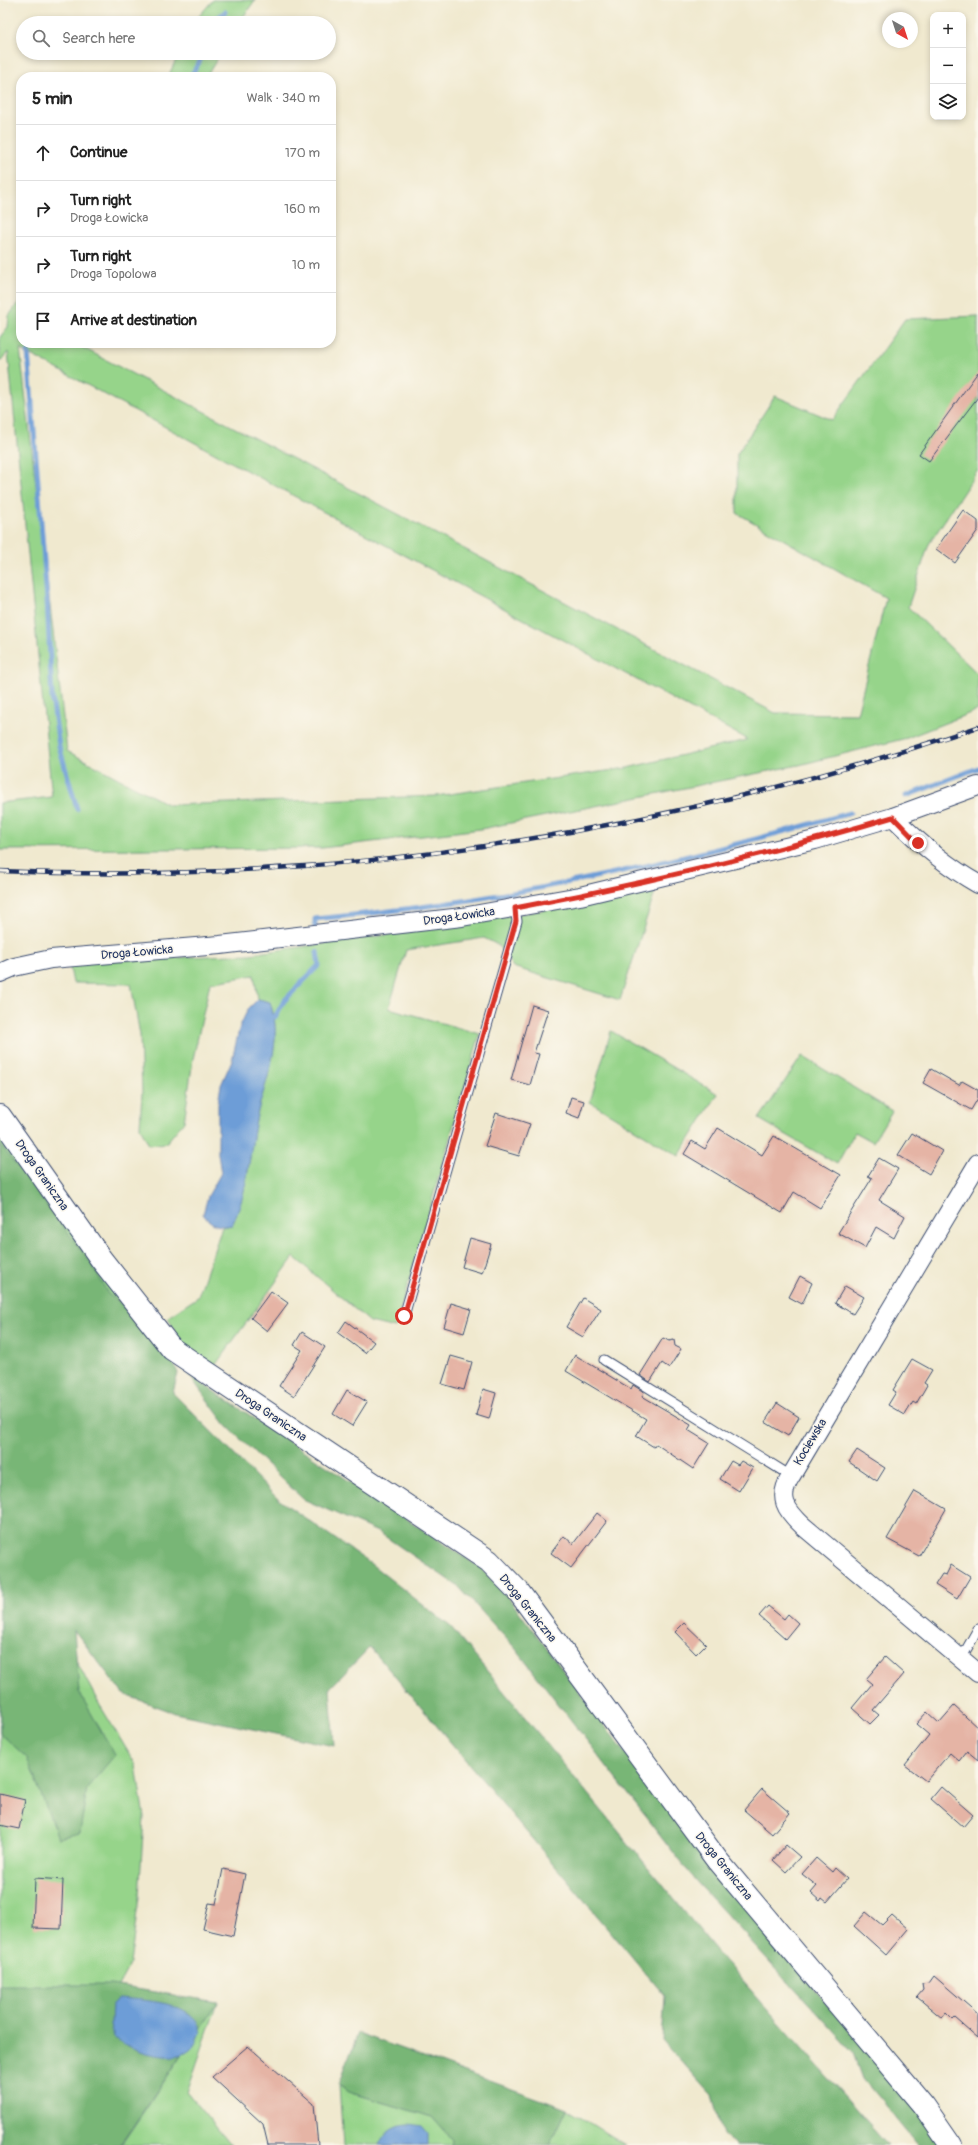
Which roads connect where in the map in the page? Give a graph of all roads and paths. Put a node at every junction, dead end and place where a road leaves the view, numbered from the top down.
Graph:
1 (978, 786) edge
2 (893, 817) junction
3 (978, 884) edge
4 (515, 908) junction
5 (0, 973) edge
6 (0, 1116) edge
7 (978, 1163) edge
8 (404, 1316) dead end
9 (604, 1360) dead end
10 (791, 1476) junction
11 (978, 1629) edge
12 (961, 1658) junction
13 (978, 1673) edge
14 (951, 2145) edge

1 - 2 street, Droga Łowicka
2 - 3 street
2 - 4 street, Droga Łowicka
4 - 5 street, Droga Łowicka
4 - 8 lane
6 - 14 street, Droga Graniczna
7 - 10 street, Kociewska
9 - 10 lane
10 - 12 street, Kociewska
11 - 12 lane
12 - 13 street, Kociewska

